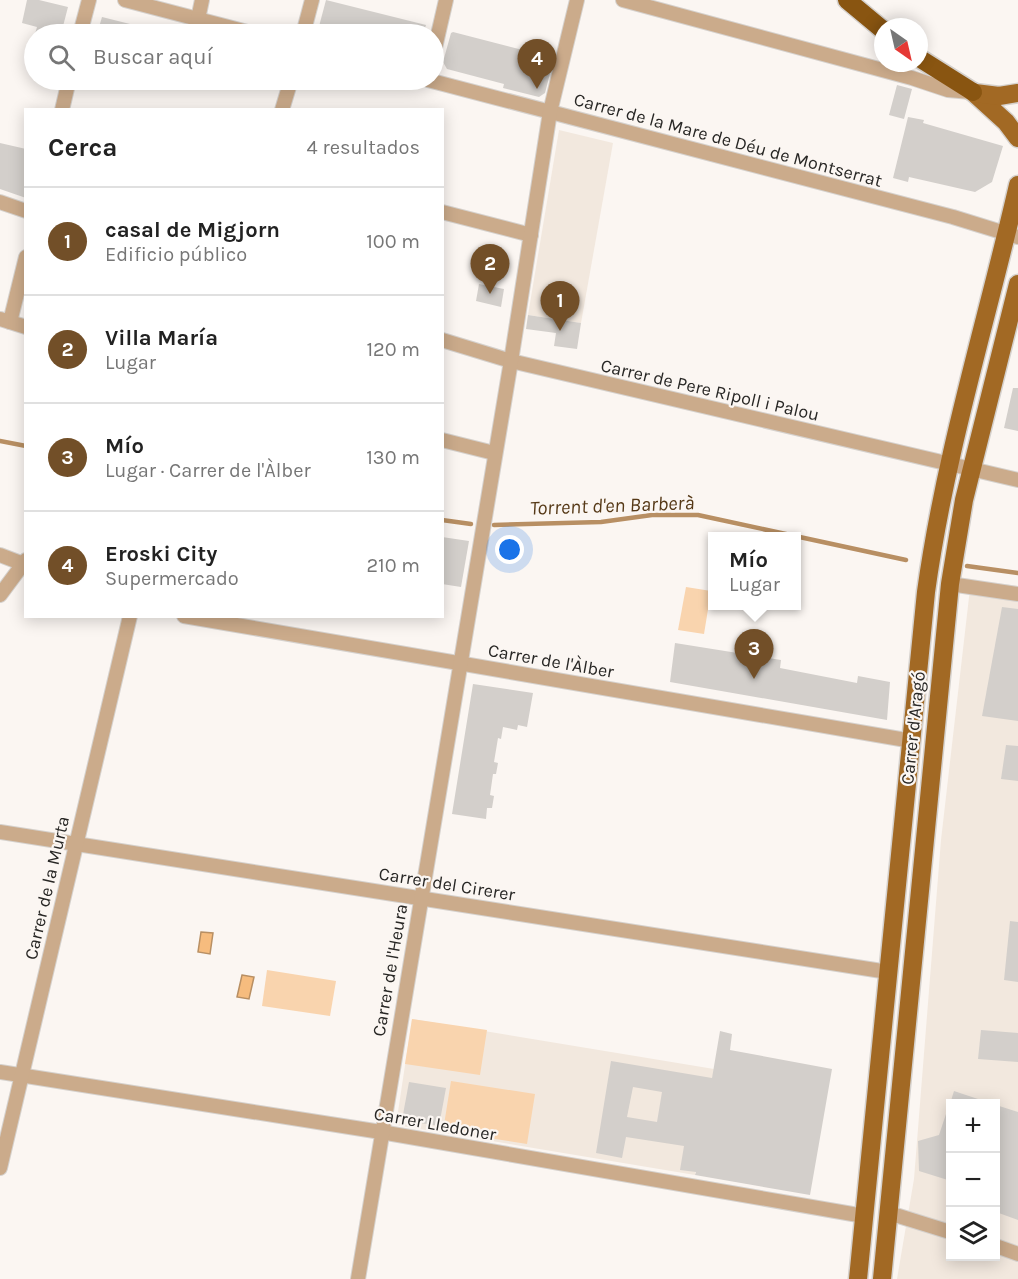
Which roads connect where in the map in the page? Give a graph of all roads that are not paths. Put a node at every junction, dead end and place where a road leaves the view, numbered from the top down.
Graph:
1 (89, 0) edge
2 (125, 0) edge
3 (202, 0) edge
4 (312, 0) edge
5 (446, 0) edge
6 (577, 0) edge
7 (623, 0) edge
8 (847, 0) edge
9 (198, 19) junction
10 (874, 22) edge
11 (83, 24) edge
12 (217, 24) edge
13 (306, 24) edge
14 (440, 24) edge
15 (928, 64) edge
16 (444, 84) edge
17 (67, 90) edge
18 (288, 90) edge
19 (973, 92) junction
20 (1018, 93) edge
21 (62, 108) edge
22 (283, 108) edge
23 (550, 112) junction
24 (1018, 138) edge
25 (1018, 185) edge
26 (0, 202) edge
27 (24, 210) edge
28 (444, 213) edge
29 (531, 235) junction
30 (1012, 235) edge
31 (24, 262) edge
32 (1018, 284) edge
33 (5, 321) edge
34 (24, 326) edge
35 (444, 341) edge
36 (511, 361) junction
37 (444, 440) edge
38 (494, 453) junction
39 (950, 465) junction
40 (971, 471) junction
41 (1018, 480) edge
42 (0, 555) edge
43 (24, 563) edge
44 (24, 564) edge
45 (950, 584) junction
46 (1018, 594) edge
47 (0, 595) edge
48 (130, 618) edge
49 (196, 618) edge
50 (460, 664) junction
51 (912, 741) junction
52 (933, 755) junction
53 (0, 832) edge
54 (76, 845) junction
55 (421, 898) junction
56 (913, 959) junction
57 (888, 972) junction
58 (0, 1072) edge
59 (21, 1076) junction
60 (381, 1132) junction
61 (0, 1168) edge
62 (867, 1195) junction
63 (889, 1212) junction
64 (864, 1216) junction
65 (946, 1230) edge
66 (885, 1244) junction
67 (1000, 1247) edge
68 (1018, 1254) edge
69 (358, 1279) edge
70 (858, 1279) edge
71 (882, 1279) edge

1 - 11 street
2 - 9 street
3 - 9 street
4 - 13 street
5 - 14 street
6 - 23 street, Carrer de l'Heura
7 - 19 street
8 - 10 highway
9 - 12 street
15 - 19 highway
16 - 23 street, Carrer de la Mare de Déu de Montserrat
17 - 21 street
18 - 22 street
19 - 20 main road
19 - 24 main road
23 - 29 street, Carrer de l'Heura
23 - 30 street, Carrer de la Mare de Déu de Montserrat
25 - 30 main road, Carrer d'Aragó
26 - 27 street
28 - 29 street
29 - 36 street, Carrer de l'Heura
30 - 39 main road, Carrer d'Aragó
31 - 33 street
32 - 40 main road, Carrer d'Aragó
33 - 34 street
35 - 36 street, Carrer de Pere Ripoll i Palou
36 - 38 street, Carrer de l'Heura
36 - 39 street, Carrer de Pere Ripoll i Palou
37 - 38 street
38 - 50 street, Carrer de l'Heura
39 - 40 street, Carrer de Pere Ripoll i Palou
39 - 51 main road, Carrer d'Aragó
40 - 41 street, Carrer de Pere Ripoll i Palou
40 - 45 main road, Carrer d'Aragó
42 - 43 street
44 - 47 street
45 - 46 street
45 - 52 main road, Carrer d'Aragó
48 - 54 street, Carrer de la Murta
49 - 50 street, Carrer de l'Àlber
50 - 51 street, Carrer de l'Àlber
50 - 55 street, Carrer de l'Heura
51 - 52 main road
51 - 57 main road, Carrer d'Aragó
52 - 56 main road, Carrer d'Aragó
53 - 54 street, Carrer del Cirerer
54 - 55 street, Carrer del Cirerer
54 - 59 street, Carrer de la Murta
55 - 57 street, Carrer del Cirerer
55 - 60 street, Carrer de l'Heura
56 - 57 main road
56 - 63 main road, Carrer d'Aragó
57 - 62 main road, Carrer d'Aragó
58 - 59 street, Carrer Lledoner
59 - 60 street, Carrer Lledoner
59 - 61 street, Carrer de la Murta
60 - 64 street, Carrer Lledoner
60 - 69 street, Carrer de l'Heura
62 - 63 main road
62 - 64 main road, Carrer d'Aragó
63 - 65 street
63 - 66 main road, Carrer d'Aragó
64 - 66 main road
64 - 70 main road, Carrer d'Aragó
66 - 71 main road, Carrer d'Aragó
67 - 68 street

